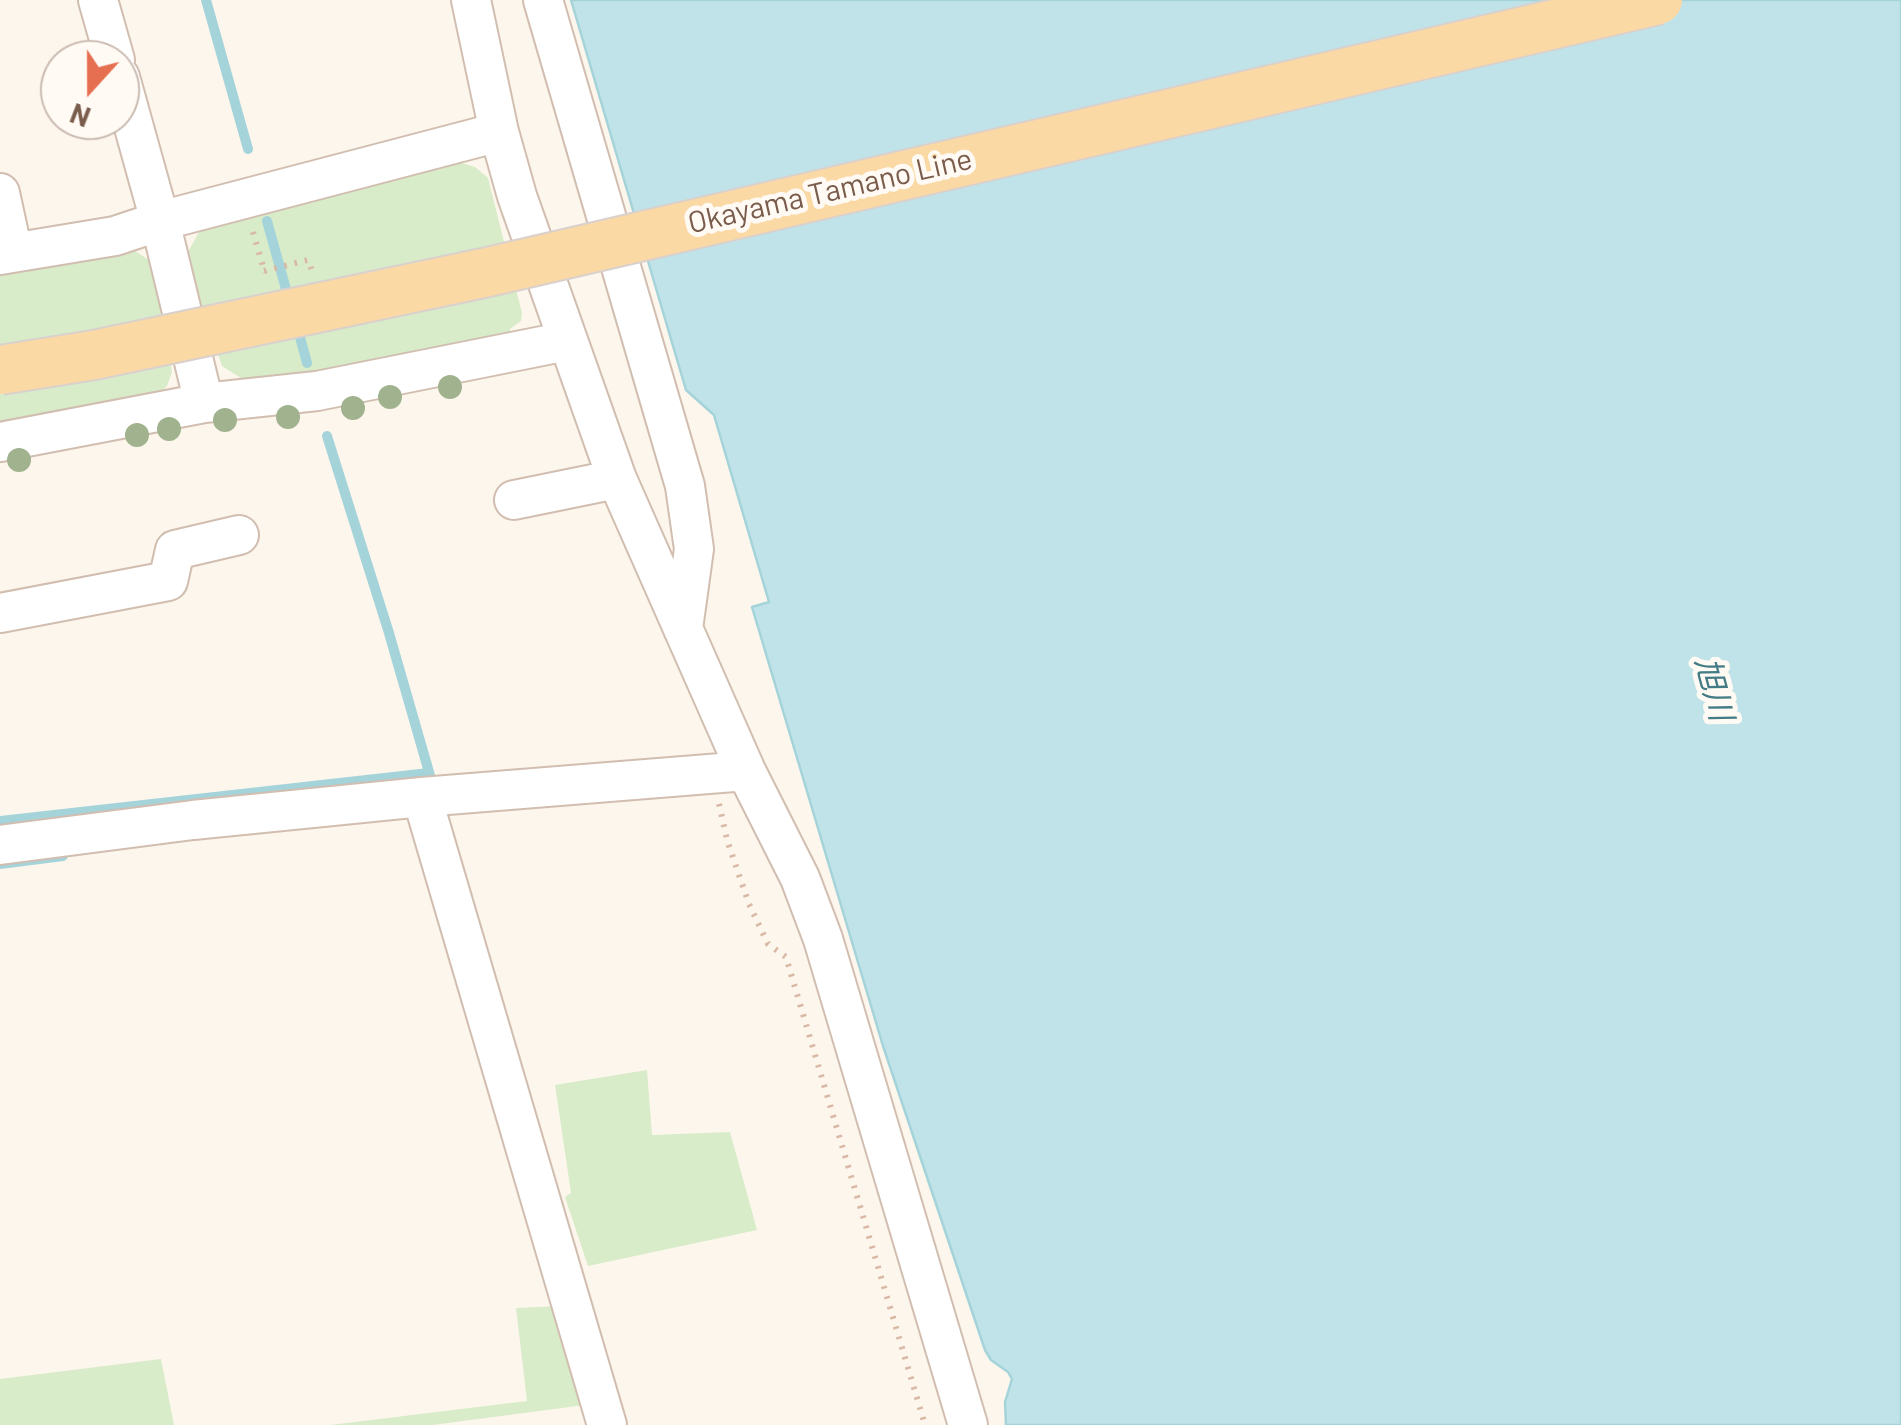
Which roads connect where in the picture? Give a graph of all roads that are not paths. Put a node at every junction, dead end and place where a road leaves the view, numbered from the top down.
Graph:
1 (98, 0) edge
2 (471, 0) edge
3 (543, 0) edge
4 (1658, 0) edge
5 (109, 40) edge
6 (499, 132) junction
7 (138, 140) edge
8 (0, 193) edge
9 (160, 221) junction
10 (6, 254) edge
11 (567, 341) junction
12 (0, 370) edge
13 (204, 402) junction
14 (0, 442) edge
15 (617, 479) junction
16 (514, 500) dead end
17 (239, 536) dead end
18 (0, 613) edge
19 (683, 629) junction
20 (729, 772) junction
21 (432, 796) junction
22 (2, 830) edge
23 (607, 1425) edge
24 (968, 1425) edge

1 - 5 street
2 - 6 street
3 - 19 street
4 - 12 main road, Okayama Tamano Line, bridge
6 - 9 street
6 - 11 street
7 - 9 street
8 - 10 street
9 - 10 street
9 - 13 street
11 - 13 street
11 - 15 street
13 - 14 street
15 - 16 street
15 - 19 street
17 - 18 street
19 - 20 street
20 - 21 street
20 - 24 street
21 - 22 street
21 - 23 street

